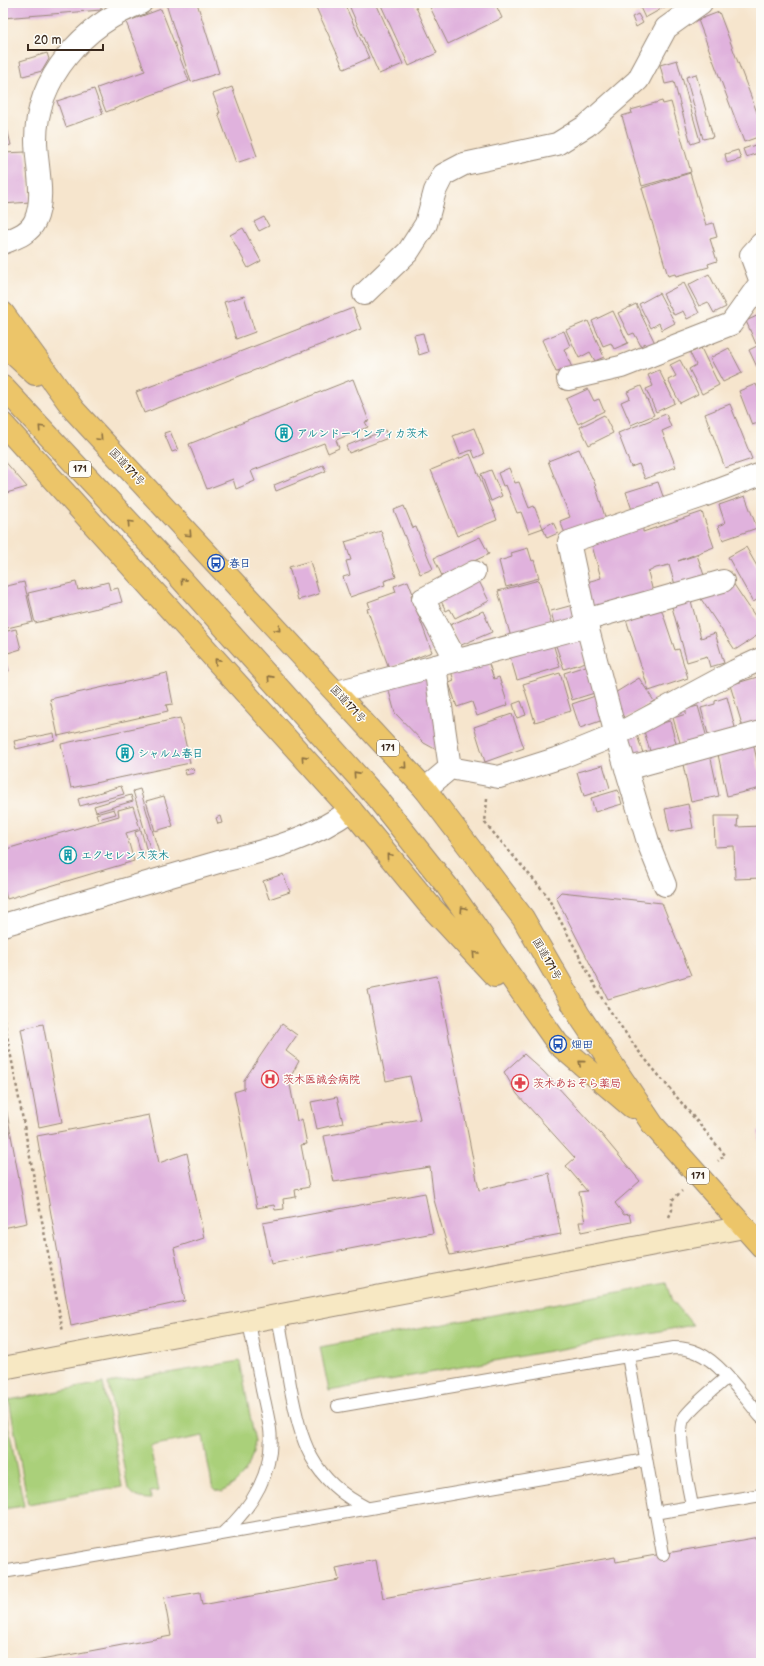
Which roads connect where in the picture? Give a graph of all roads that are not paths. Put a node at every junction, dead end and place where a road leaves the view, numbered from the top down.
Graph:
1 (141, 3) edge
2 (701, 3) edge
3 (3, 243) edge
4 (761, 244) edge
5 (761, 282) edge
6 (364, 294) dead end
7 (3, 313) edge
8 (3, 344) edge
9 (568, 379) dead end
10 (3, 387) edge
11 (74, 410) junction
12 (3, 424) edge
13 (761, 474) edge
14 (474, 572) dead end
15 (724, 581) dead end
16 (586, 623) junction
17 (761, 659) edge
18 (456, 660) junction
19 (435, 666) junction
20 (337, 692) junction
21 (761, 732) edge
22 (616, 735) junction
23 (450, 768) junction
24 (626, 769) junction
25 (425, 789) junction
26 (351, 810) junction
27 (665, 885) dead end
28 (3, 925) edge
29 (558, 1044) junction
30 (653, 1125) junction
31 (744, 1227) junction
32 (761, 1246) edge
33 (278, 1316) junction
34 (249, 1322) junction
35 (628, 1356) junction
36 (3, 1368) edge
37 (727, 1377) junction
38 (338, 1406) dead end
39 (761, 1417) edge
40 (646, 1460) junction
41 (761, 1495) edge
42 (692, 1506) junction
43 (367, 1508) junction
44 (655, 1513) junction
45 (223, 1533) junction
46 (662, 1554) dead end
47 (3, 1572) edge

1 - 3 street
2 - 6 street
4 - 5 street
5 - 9 street
7 - 11 highway, 国道171号 / 171
8 - 11 highway
29 -> 10 highway, 国道171号 / 171
11 -> 20 highway, 国道171号 / 171
26 -> 12 highway
13 - 16 street
14 - 18 street
15 - 16 street
16 - 18 street
16 - 22 street
17 - 22 street
18 - 19 street
19 - 20 street
19 - 23 street
20 -> 25 highway, 国道171号 / 171
21 - 24 street
22 - 23 street
22 - 24 street
23 - 25 street
24 - 27 street
25 - 30 highway, 国道171号 / 171
26 - 28 street
29 -> 26 highway
30 -> 29 highway, 国道171号 / 171
30 - 31 highway, 国道171号 / 171
31 - 32 highway, 国道171号 / 171
31 - 33 street
33 - 34 street
33 - 43 lane
34 - 36 street
34 - 45 lane
35 - 37 lane
35 - 38 lane
35 - 40 lane
37 - 39 lane
37 - 42 lane
40 - 43 lane
40 - 44 lane
41 - 42 lane
42 - 44 lane
43 - 45 lane
44 - 46 lane
45 - 47 lane

